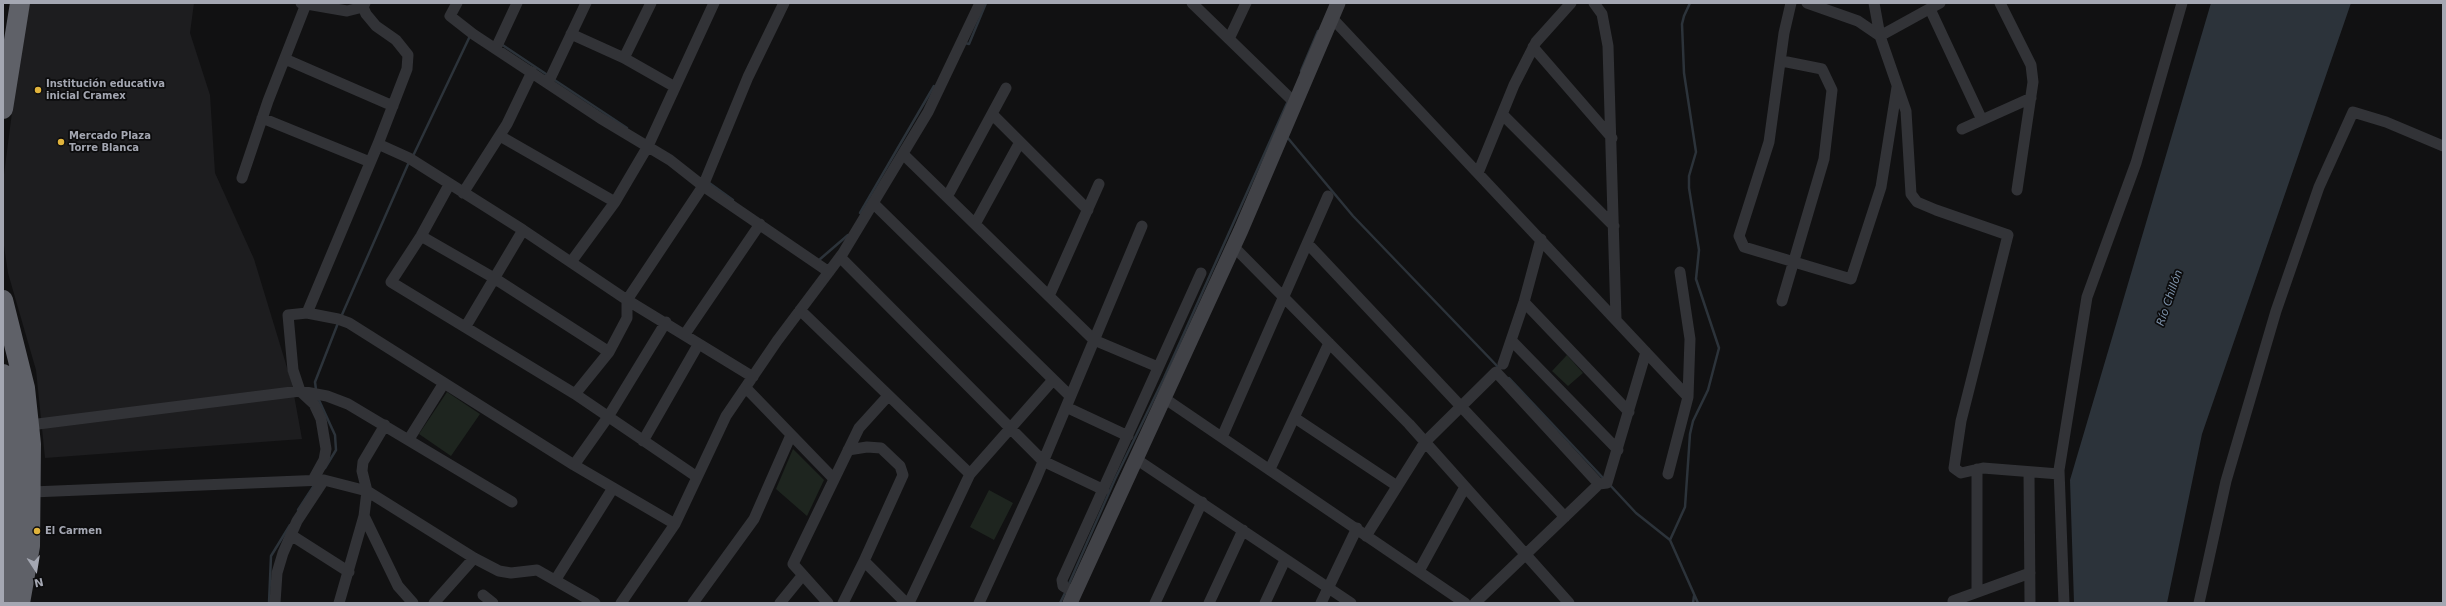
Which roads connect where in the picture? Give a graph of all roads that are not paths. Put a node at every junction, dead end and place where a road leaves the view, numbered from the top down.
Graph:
1 (20, 3) edge
2 (457, 3) edge
3 (517, 3) edge
4 (586, 3) edge
5 (651, 3) edge
6 (714, 3) edge
7 (784, 3) edge
8 (980, 3) edge
9 (1192, 3) edge
10 (1246, 3) edge
11 (1338, 3) edge
12 (1571, 3) edge
13 (1594, 3) edge
14 (1790, 3) edge
15 (1807, 3) edge
16 (1874, 3) edge
17 (1940, 3) edge
18 (2000, 3) edge
19 (2182, 3) edge
20 (304, 4) edge
21 (364, 5) edge
22 (1930, 9) junction
23 (1332, 18) junction
24 (571, 34) junction
25 (1880, 36) junction
26 (1230, 39) junction
27 (1533, 47) junction
28 (496, 48) junction
29 (624, 58) junction
30 (285, 59) junction
31 (1782, 61) junction
32 (532, 72) junction
33 (548, 83) junction
34 (1897, 85) junction
35 (675, 87) junction
36 (1006, 88) dead end
37 (2030, 98) junction
38 (1296, 103) junction
39 (393, 106) junction
40 (3, 109) edge
41 (993, 115) junction
42 (1503, 115) junction
43 (262, 118) junction
44 (1982, 120) junction
45 (1962, 129) dead end
46 (500, 136) junction
47 (1612, 138) junction
48 (1020, 142) junction
49 (378, 144) junction
50 (648, 146) junction
51 (2443, 146) edge
52 (903, 154) junction
53 (370, 162) junction
54 (1478, 173) junction
55 (242, 178) dead end
56 (1099, 184) dead end
57 (449, 185) junction
58 (702, 186) junction
59 (2017, 190) dead end
60 (463, 193) junction
61 (1328, 196) dead end
62 (947, 197) junction
63 (615, 202) junction
64 (874, 203) junction
65 (1088, 210) junction
66 (760, 224) junction
67 (975, 224) junction
68 (1142, 226) dead end
69 (1614, 226) junction
70 (523, 230) junction
71 (421, 236) junction
72 (1541, 239) junction
73 (1308, 244) junction
74 (1234, 247) junction
75 (840, 257) junction
76 (1793, 260) junction
77 (572, 262) junction
78 (829, 272) junction
79 (1680, 272) dead end
80 (1200, 273) dead end
81 (494, 278) junction
82 (1049, 296) junction
83 (3, 300) edge
84 (627, 300) junction
85 (1284, 300) junction
86 (1782, 301) dead end
87 (1524, 302) junction
88 (800, 310) junction
89 (307, 313) junction
90 (1616, 319) junction
91 (666, 322) junction
92 (466, 326) junction
93 (684, 334) junction
94 (1094, 340) junction
95 (1512, 340) junction
96 (1328, 343) junction
97 (698, 345) junction
98 (608, 352) junction
99 (1646, 352) junction
100 (1503, 364) dead end
101 (1158, 367) junction
102 (3, 374) edge
103 (752, 377) junction
104 (1053, 380) junction
105 (444, 383) junction
106 (746, 388) junction
107 (300, 391) junction
108 (575, 394) junction
109 (888, 396) junction
110 (1688, 397) junction
111 (1164, 398) junction
112 (1068, 401) junction
113 (1462, 407) junction
114 (1629, 412) junction
115 (608, 417) junction
116 (1295, 418) junction
117 (30, 425) junction
118 (385, 425) junction
119 (1010, 430) junction
120 (791, 435) junction
121 (1222, 437) junction
122 (409, 439) junction
123 (643, 441) junction
124 (1125, 441) junction
125 (1426, 442) junction
126 (848, 450) junction
127 (1618, 450) junction
128 (1137, 456) junction
129 (1043, 461) junction
130 (574, 465) junction
131 (1270, 469) junction
132 (1977, 469) junction
133 (2029, 472) junction
134 (970, 474) junction
135 (1668, 474) dead end
136 (2059, 474) junction
137 (697, 477) junction
138 (834, 479) junction
139 (319, 480) junction
140 (1599, 484) junction
141 (1397, 486) junction
142 (1465, 487) junction
143 (613, 488) junction
144 (1104, 490) junction
145 (367, 491) junction
146 (32, 492) junction
147 (512, 502) dead end
148 (1202, 502) junction
149 (364, 516) junction
150 (1565, 517) junction
151 (675, 524) junction
152 (1357, 528) junction
153 (1243, 530) junction
154 (291, 535) junction
155 (1366, 536) junction
156 (1526, 554) junction
157 (474, 558) junction
158 (1285, 560) junction
159 (864, 561) junction
160 (1419, 571) junction
161 (349, 572) junction
162 (2030, 573) junction
163 (802, 576) junction
164 (556, 579) junction
165 (1327, 589) junction
166 (1977, 592) junction
167 (483, 594) dead end
168 (3, 596) edge
169 (1072, 598) edge
170 (1953, 601) dead end
171 (20, 603) edge
172 (275, 603) edge
173 (339, 603) edge
174 (413, 603) edge
175 (434, 603) edge
176 (493, 603) edge
177 (595, 603) edge
178 (621, 603) edge
179 (693, 603) edge
180 (780, 603) edge
181 (828, 603) edge
182 (842, 603) edge
183 (908, 603) edge
184 (979, 603) edge
185 (1155, 603) edge
186 (1209, 603) edge
187 (1265, 603) edge
188 (1321, 603) edge
189 (1351, 603) edge
190 (1465, 603) edge
191 (1475, 603) edge
192 (1569, 603) edge
193 (2030, 603) edge
194 (2064, 603) edge
195 (2199, 603) edge

1 - 40 highway
2 - 28 street
3 - 28 street
4 - 24 street
5 - 29 street
6 - 35 street
7 - 58 street
8 - 52 street
9 - 26 street
10 - 26 street
11 - 23 street
12 - 27 street
13 - 47 street
14 - 31 street
15 - 25 street
16 - 25 street
17 - 22 street
18 - 37 street
19 - 136 street
20 - 21 street
20 - 30 street
21 - 39 street
22 - 25 street
22 - 44 street
23 - 38 street
23 - 54 street
24 - 29 street
24 - 33 street
25 - 34 street
26 - 38 street
27 - 42 street
27 - 47 street
28 - 32 street
29 - 35 street
30 - 39 street
30 - 43 street
31 - 76 street
31 - 76 street
32 - 33 street
32 - 46 street
33 - 50 street
34 - 76 street
34 - 132 street
35 - 50 street
36 - 41 street
37 - 44 street
37 - 59 street
38 - 74 street
39 - 49 street
41 - 48 street
41 - 62 street
42 - 54 street
42 - 69 street
43 - 53 street
43 - 55 street
44 - 45 street
46 - 60 street
46 - 63 street
47 - 69 street
48 - 65 street
48 - 67 street
49 - 53 street
49 - 57 street
50 - 58 street
50 - 63 street
51 - 195 street
52 - 62 street
52 - 64 street
53 - 89 street
54 - 72 street
56 - 65 street
57 - 60 street
57 - 71 street
58 - 66 street
58 - 84 street
60 - 70 street
61 - 73 street
62 - 67 street
63 - 77 street
64 - 75 street
64 - 104 street
65 - 82 street
66 - 78 street
66 - 93 street
67 - 82 street
68 - 94 street
69 - 90 street
70 - 77 street
70 - 81 street
71 - 81 street
71 - 92 street
72 - 87 street
72 - 90 street
73 - 85 street
73 - 113 street
74 - 85 street
74 - 111 street
75 - 78 street
75 - 119 street
76 - 86 street
77 - 84 street
78 - 88 street
79 - 110 street
80 - 101 street
81 - 92 street
81 - 98 street
82 - 94 street
83 - 117 highway
84 - 91 street
84 - 98 street
85 - 96 street
85 - 121 street
87 - 95 street
87 - 114 street
88 - 103 street
88 - 109 street
89 - 105 street
89 - 107 street
90 - 99 street
91 - 93 street
91 - 115 street
92 - 108 street
93 - 97 street
94 - 101 street
94 - 112 street
95 - 100 street
95 - 127 street
96 - 116 street
96 - 125 street
97 - 103 street
97 - 123 street
98 - 108 street
99 - 110 street
99 - 114 street
101 - 124 street
102 - 168 highway
103 - 106 street
104 - 112 street
104 - 119 street
105 - 122 street
105 - 130 street
106 - 120 street
106 - 137 street
107 - 117 street
107 - 118 street
107 - 139 street
108 - 115 street
109 - 126 street
109 - 134 street
110 - 135 street
111 - 121 street
111 - 128 street
112 - 124 street
112 - 129 street
113 - 125 street
113 - 140 street
113 - 150 street
114 - 127 street
115 - 123 street
115 - 130 street
116 - 131 street
116 - 141 street
117 - 146 highway
118 - 122 street
118 - 145 street
119 - 129 street
119 - 134 street
120 - 138 street
120 - 179 street
121 - 131 street
122 - 147 street
123 - 137 street
124 - 128 street
124 - 144 street
125 - 141 street
125 - 142 street
126 - 138 street
126 - 159 street
127 - 140 street
128 - 148 street
128 - 169 street
129 - 144 street
129 - 184 street
130 - 143 street
131 - 152 street
132 - 133 street
132 - 166 street
133 - 136 street
133 - 162 street
134 - 183 street
136 - 194 street
137 - 151 street
138 - 163 street
139 - 145 street
139 - 146 street
139 - 154 street
140 - 150 street
141 - 155 street
142 - 156 street
142 - 160 street
143 - 151 street
143 - 164 street
144 - 169 street
145 - 149 street
145 - 157 street
146 - 171 highway
148 - 153 street
148 - 185 street
149 - 161 street
149 - 174 street
150 - 156 street
151 - 178 street
152 - 155 street
152 - 165 street
153 - 158 street
153 - 186 street
154 - 161 street
154 - 172 street
155 - 160 street
156 - 191 street
156 - 192 street
157 - 164 street
157 - 175 street
158 - 165 street
158 - 187 street
159 - 182 street
159 - 183 street
160 - 190 street
161 - 173 street
162 - 166 street
162 - 193 street
163 - 180 street
163 - 181 street
164 - 177 street
165 - 188 street
165 - 189 street
166 - 170 street
167 - 176 street

